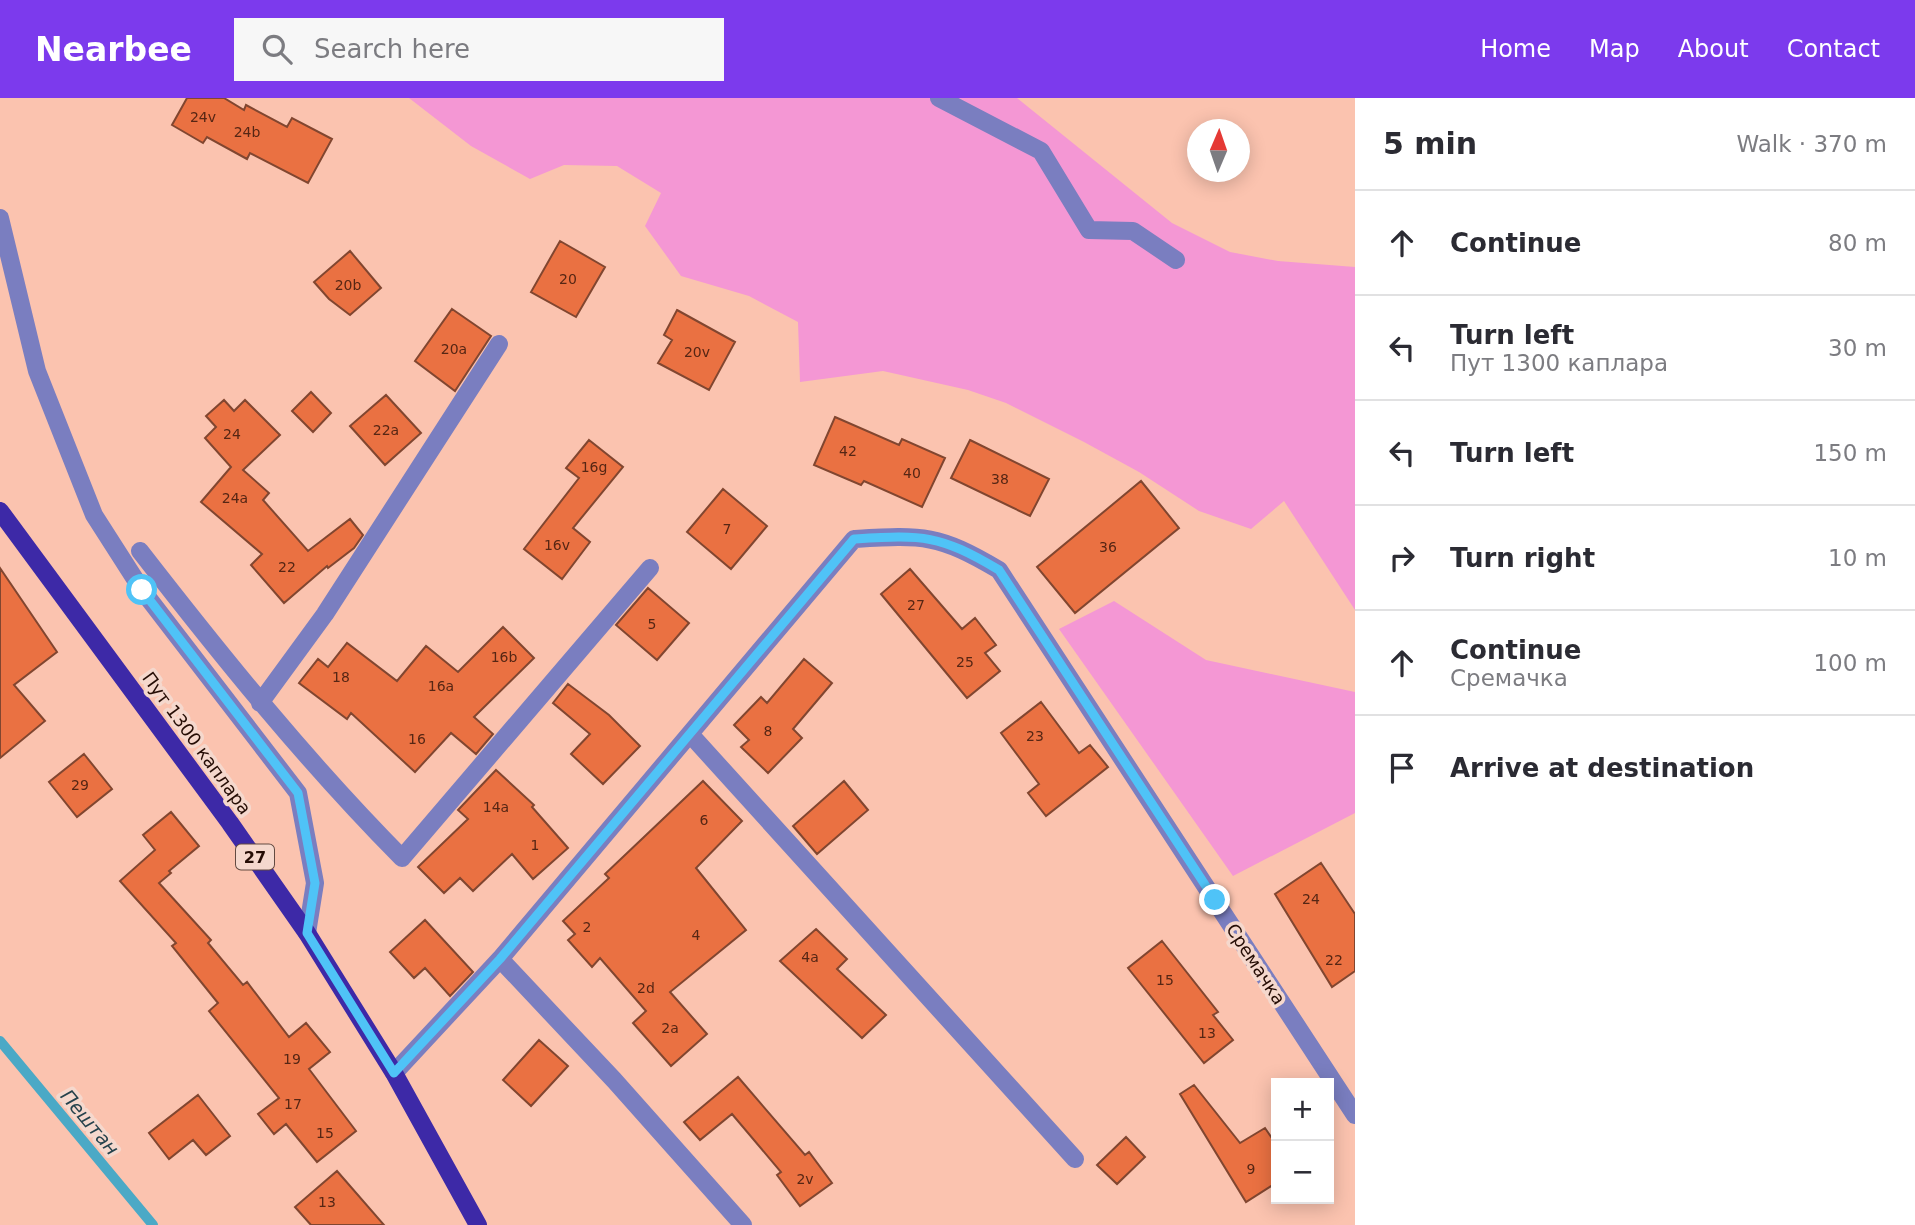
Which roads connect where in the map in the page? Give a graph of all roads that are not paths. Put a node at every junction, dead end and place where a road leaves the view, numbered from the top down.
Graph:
1 (939, 98) edge
2 (0, 218) edge
3 (1176, 260) dead end
4 (499, 344) dead end
5 (0, 511) edge
6 (140, 551) dead end
7 (650, 568) dead end
8 (260, 703) junction
9 (690, 734) junction
10 (325, 780) junction
11 (298, 793) junction
12 (307, 933) junction
13 (500, 959) junction
14 (394, 1073) junction
15 (1355, 1115) edge
16 (1075, 1160) dead end
17 (478, 1225) edge
18 (743, 1225) edge

1 - 3 street
2 - 11 street
4 - 8 street
5 - 12 main road, Пут 1300 каплара / 27
6 - 8 street
7 - 10 street
8 - 10 street
9 - 13 street, Сремачка
9 - 15 street, Сремачка
9 - 16 street
10 - 11 street
11 - 12 street
12 - 14 main road, Пут 1300 каплара / 27
13 - 14 street, Сремачка
13 - 18 street
14 - 17 main road, Пут 1300 каплара / 27

